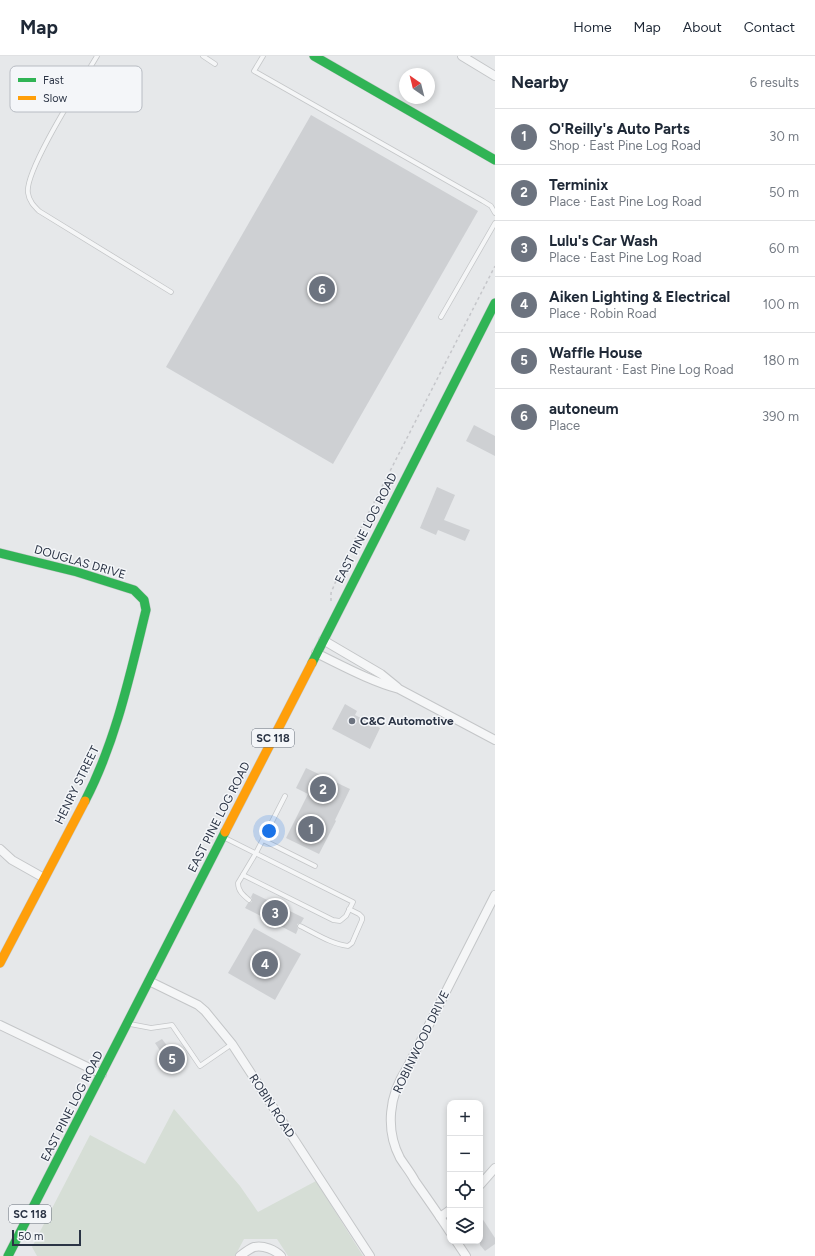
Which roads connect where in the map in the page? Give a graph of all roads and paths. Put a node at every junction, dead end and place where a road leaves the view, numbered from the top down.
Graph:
1 (97, 56) edge
2 (203, 56) edge
3 (263, 56) edge
4 (314, 56) edge
5 (462, 56) edge
6 (215, 64) dead end
7 (91, 66) edge
8 (495, 76) edge
9 (64, 112) edge
10 (495, 160) edge
11 (495, 213) edge
12 (495, 223) edge
13 (495, 266) edge
14 (171, 292) dead end
15 (495, 303) edge
16 (441, 317) dead end
17 (0, 553) edge
18 (331, 600) dead end
19 (145, 605) joint
20 (323, 640) junction
21 (316, 653) junction
22 (399, 689) junction
23 (495, 740) edge
24 (286, 796) dead end
25 (223, 837) junction
26 (263, 840) junction
27 (0, 849) edge
28 (256, 853) junction
29 (315, 866) dead end
30 (243, 876) junction
31 (44, 878) junction
32 (495, 895) edge
33 (249, 900) dead end
34 (349, 909) junction
35 (300, 926) dead end
36 (0, 963) edge
37 (149, 982) junction
38 (128, 1024) junction
39 (0, 1026) edge
40 (232, 1044) junction
41 (102, 1074) junction
42 (495, 1168) edge
43 (483, 1182) edge
44 (447, 1212) edge
45 (440, 1217) junction
46 (447, 1228) edge
47 (458, 1244) edge
48 (8, 1256) edge
49 (240, 1256) edge
50 (282, 1256) edge
51 (370, 1256) edge
52 (466, 1256) edge

1 - 7 lane
2 - 6 lane
3 - 11 lane
4 - 10 main road
5 - 8 street
9 - 14 lane
12 - 16 lane
13 - 18 path
15 - 20 main road, EAST PINE LOG ROAD / SC 118
17 - 19 main road, DOUGLAS DRIVE
19 - 31 main road, HENRY STREET
20 - 21 main road, EAST PINE LOG ROAD / SC 118
20 - 22 street
21 - 22 street
21 - 25 main road, EAST PINE LOG ROAD / SC 118
22 - 23 street
24 - 26 lane
25 - 28 lane
25 - 37 main road, EAST PINE LOG ROAD / SC 118
26 - 28 lane
26 - 29 lane
27 - 31 street
28 - 30 lane
28 - 34 lane
30 - 33 lane
30 - 34 lane
31 - 36 main road, HENRY STREET
32 - 45 street, ROBINWOOD DRIVE
34 - 35 lane
37 - 38 main road, EAST PINE LOG ROAD / SC 118
37 - 40 street, ROBIN ROAD
38 - 40 lane
38 - 41 main road, EAST PINE LOG ROAD / SC 118
39 - 41 street
40 - 51 street, ROBIN ROAD
41 - 48 main road, EAST PINE LOG ROAD / SC 118
42 - 43 street
44 - 45 street
45 - 46 street, ROBINWOOD DRIVE
47 - 52 street
49 - 50 street

